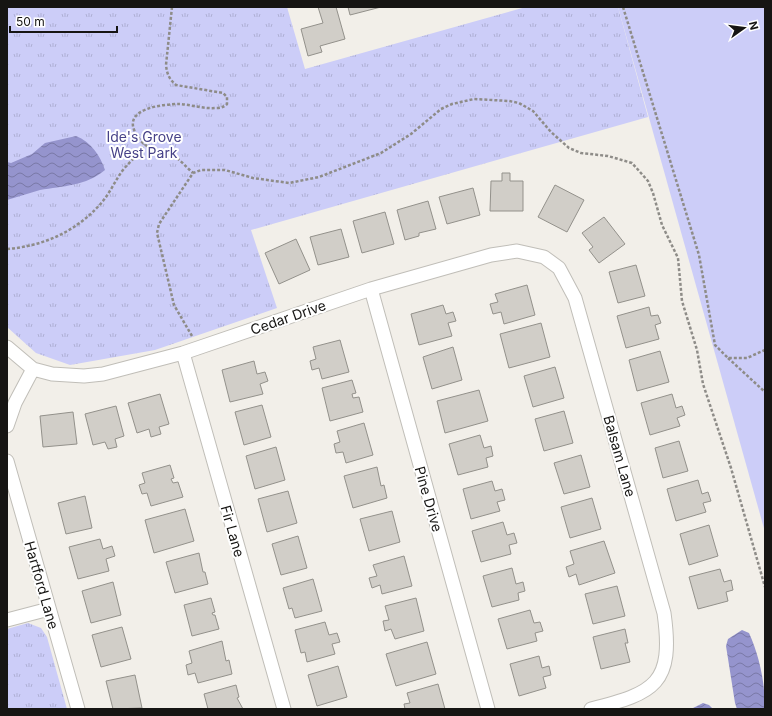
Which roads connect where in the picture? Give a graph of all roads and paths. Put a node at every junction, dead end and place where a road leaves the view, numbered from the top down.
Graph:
1 (172, 7) edge
2 (623, 7) edge
3 (144, 144) junction
4 (193, 173) dead end
5 (7, 249) edge
6 (544, 256) joint
7 (371, 289) junction
8 (7, 347) edge
9 (765, 350) edge
10 (183, 353) junction
11 (728, 358) junction
12 (33, 369) junction
13 (765, 392) edge
14 (7, 426) edge
15 (7, 461) edge
16 (49, 609) junction
17 (7, 620) edge
18 (78, 709) edge
19 (284, 709) edge
20 (488, 709) edge
21 (591, 709) edge

1 - 3 path
2 - 11 path
3 - 4 path
3 - 5 path
6 - 7 street, Cedar Drive
6 - 21 street, Balsam Lane
7 - 10 street, Cedar Drive
7 - 20 street, Pine Drive
8 - 12 street
9 - 11 path
10 - 12 street, Cedar Drive
10 - 19 street, Fir Lane
11 - 13 path
12 - 14 street
15 - 16 street, Hartford Lane
16 - 17 street
16 - 18 street, Hartford Lane

